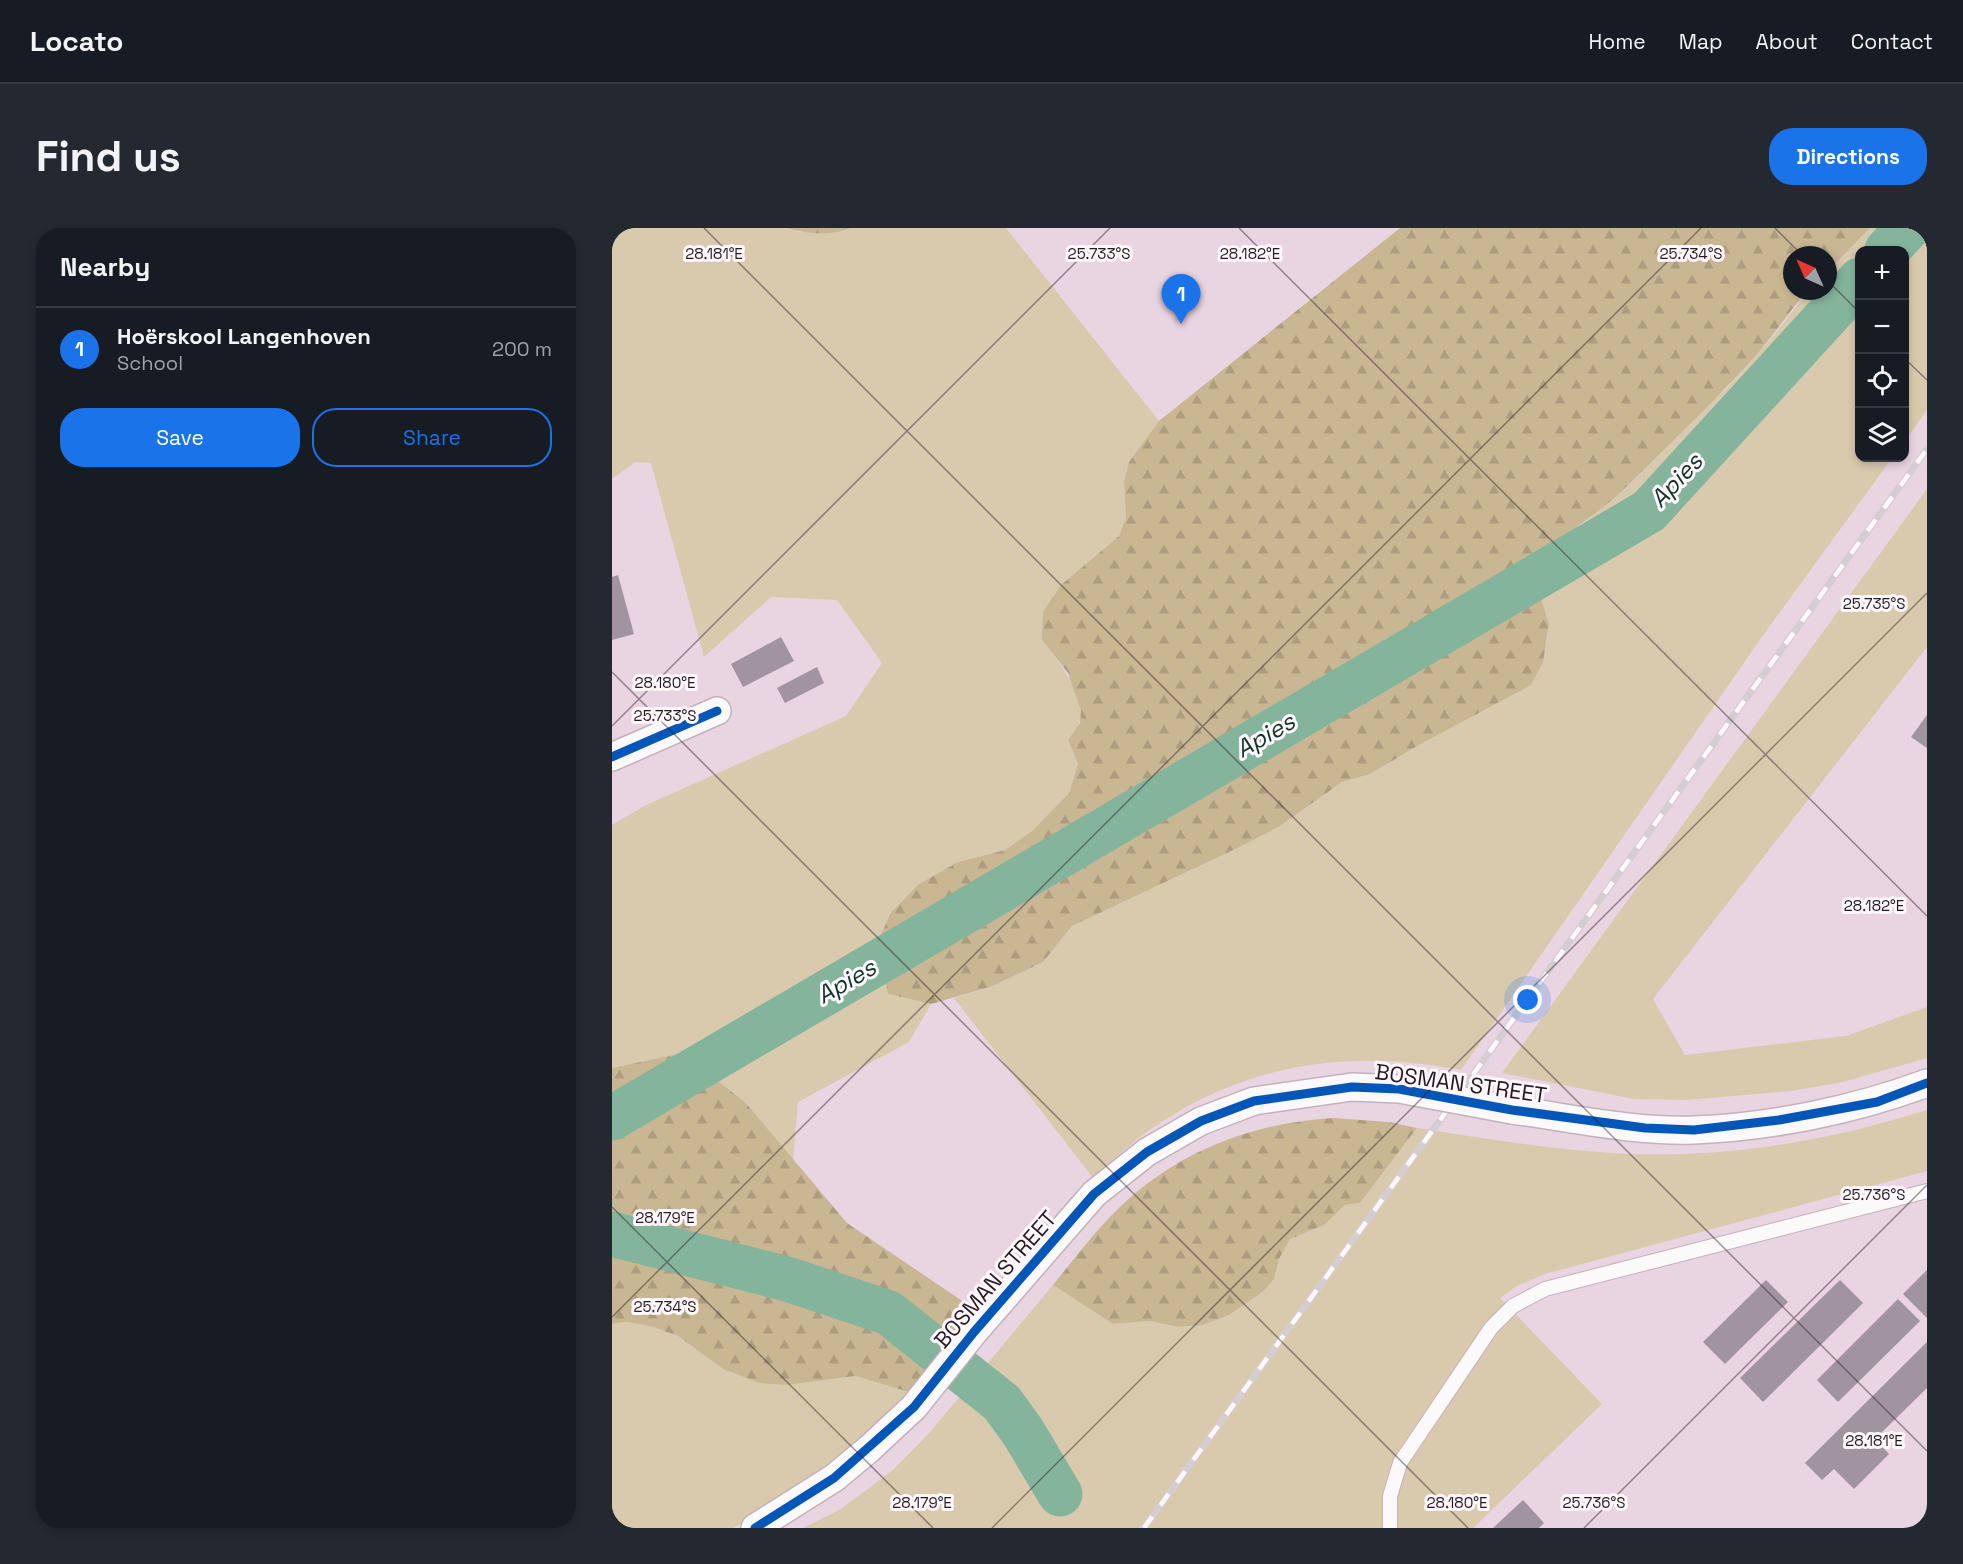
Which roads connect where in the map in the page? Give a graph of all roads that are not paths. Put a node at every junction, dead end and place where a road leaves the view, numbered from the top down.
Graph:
1 (717, 711) dead end
2 (612, 757) edge
3 (1927, 1083) edge
4 (1927, 1191) edge
5 (755, 1528) edge
6 (1390, 1528) edge

1 - 2 street
3 - 5 street, BOSMAN STREET, bridge
4 - 6 lane

